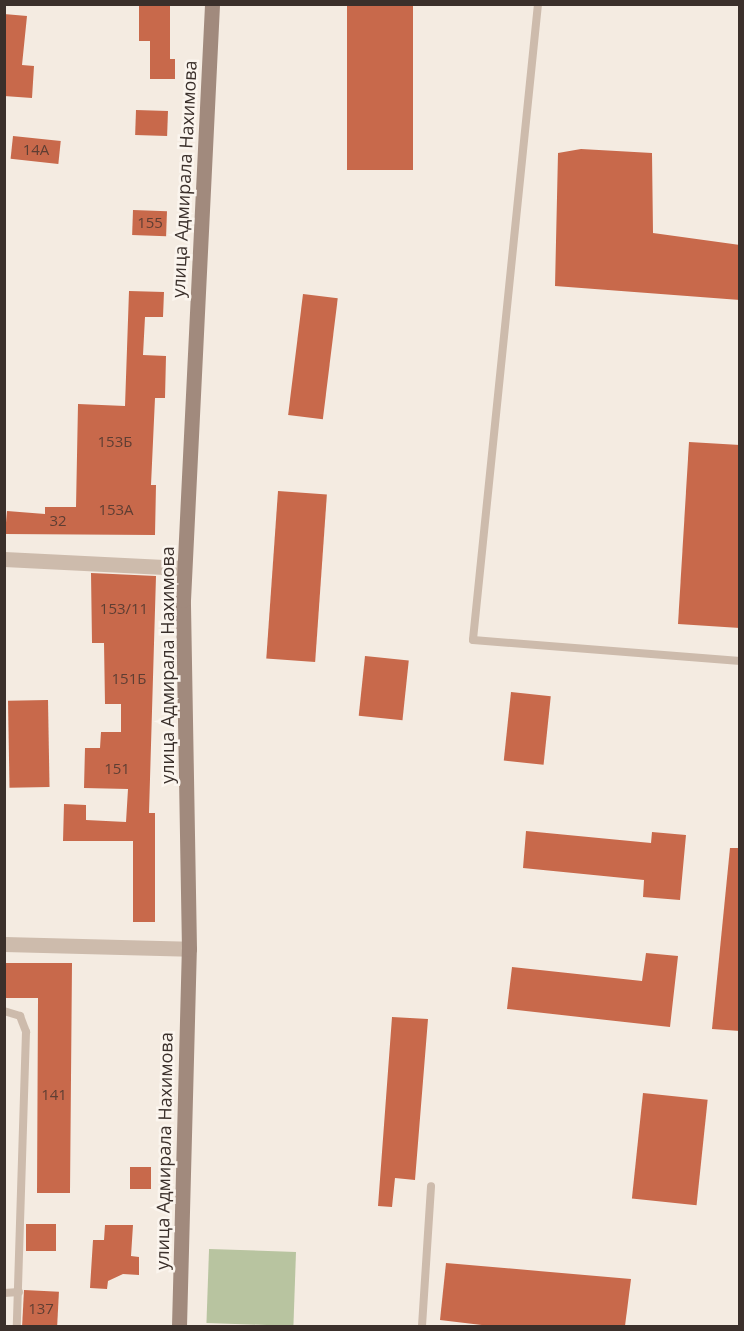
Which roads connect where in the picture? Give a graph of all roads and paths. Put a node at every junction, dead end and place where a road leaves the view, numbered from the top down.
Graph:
1 (212, 4) edge
2 (538, 4) edge
3 (4, 559) edge
4 (184, 567) junction
5 (740, 661) edge
6 (4, 944) edge
7 (189, 949) junction
8 (4, 1011) edge
9 (431, 1186) dead end
10 (19, 1292) junction
11 (4, 1293) edge
12 (17, 1326) edge
13 (179, 1326) edge
14 (422, 1326) edge

1 - 4 main road, улица Адмирала Нахимова
2 - 5 lane
3 - 4 street
4 - 7 main road, улица Адмирала Нахимова
6 - 7 street
7 - 13 main road, улица Адмирала Нахимова
8 - 10 lane
9 - 14 lane
10 - 11 lane
10 - 12 lane

